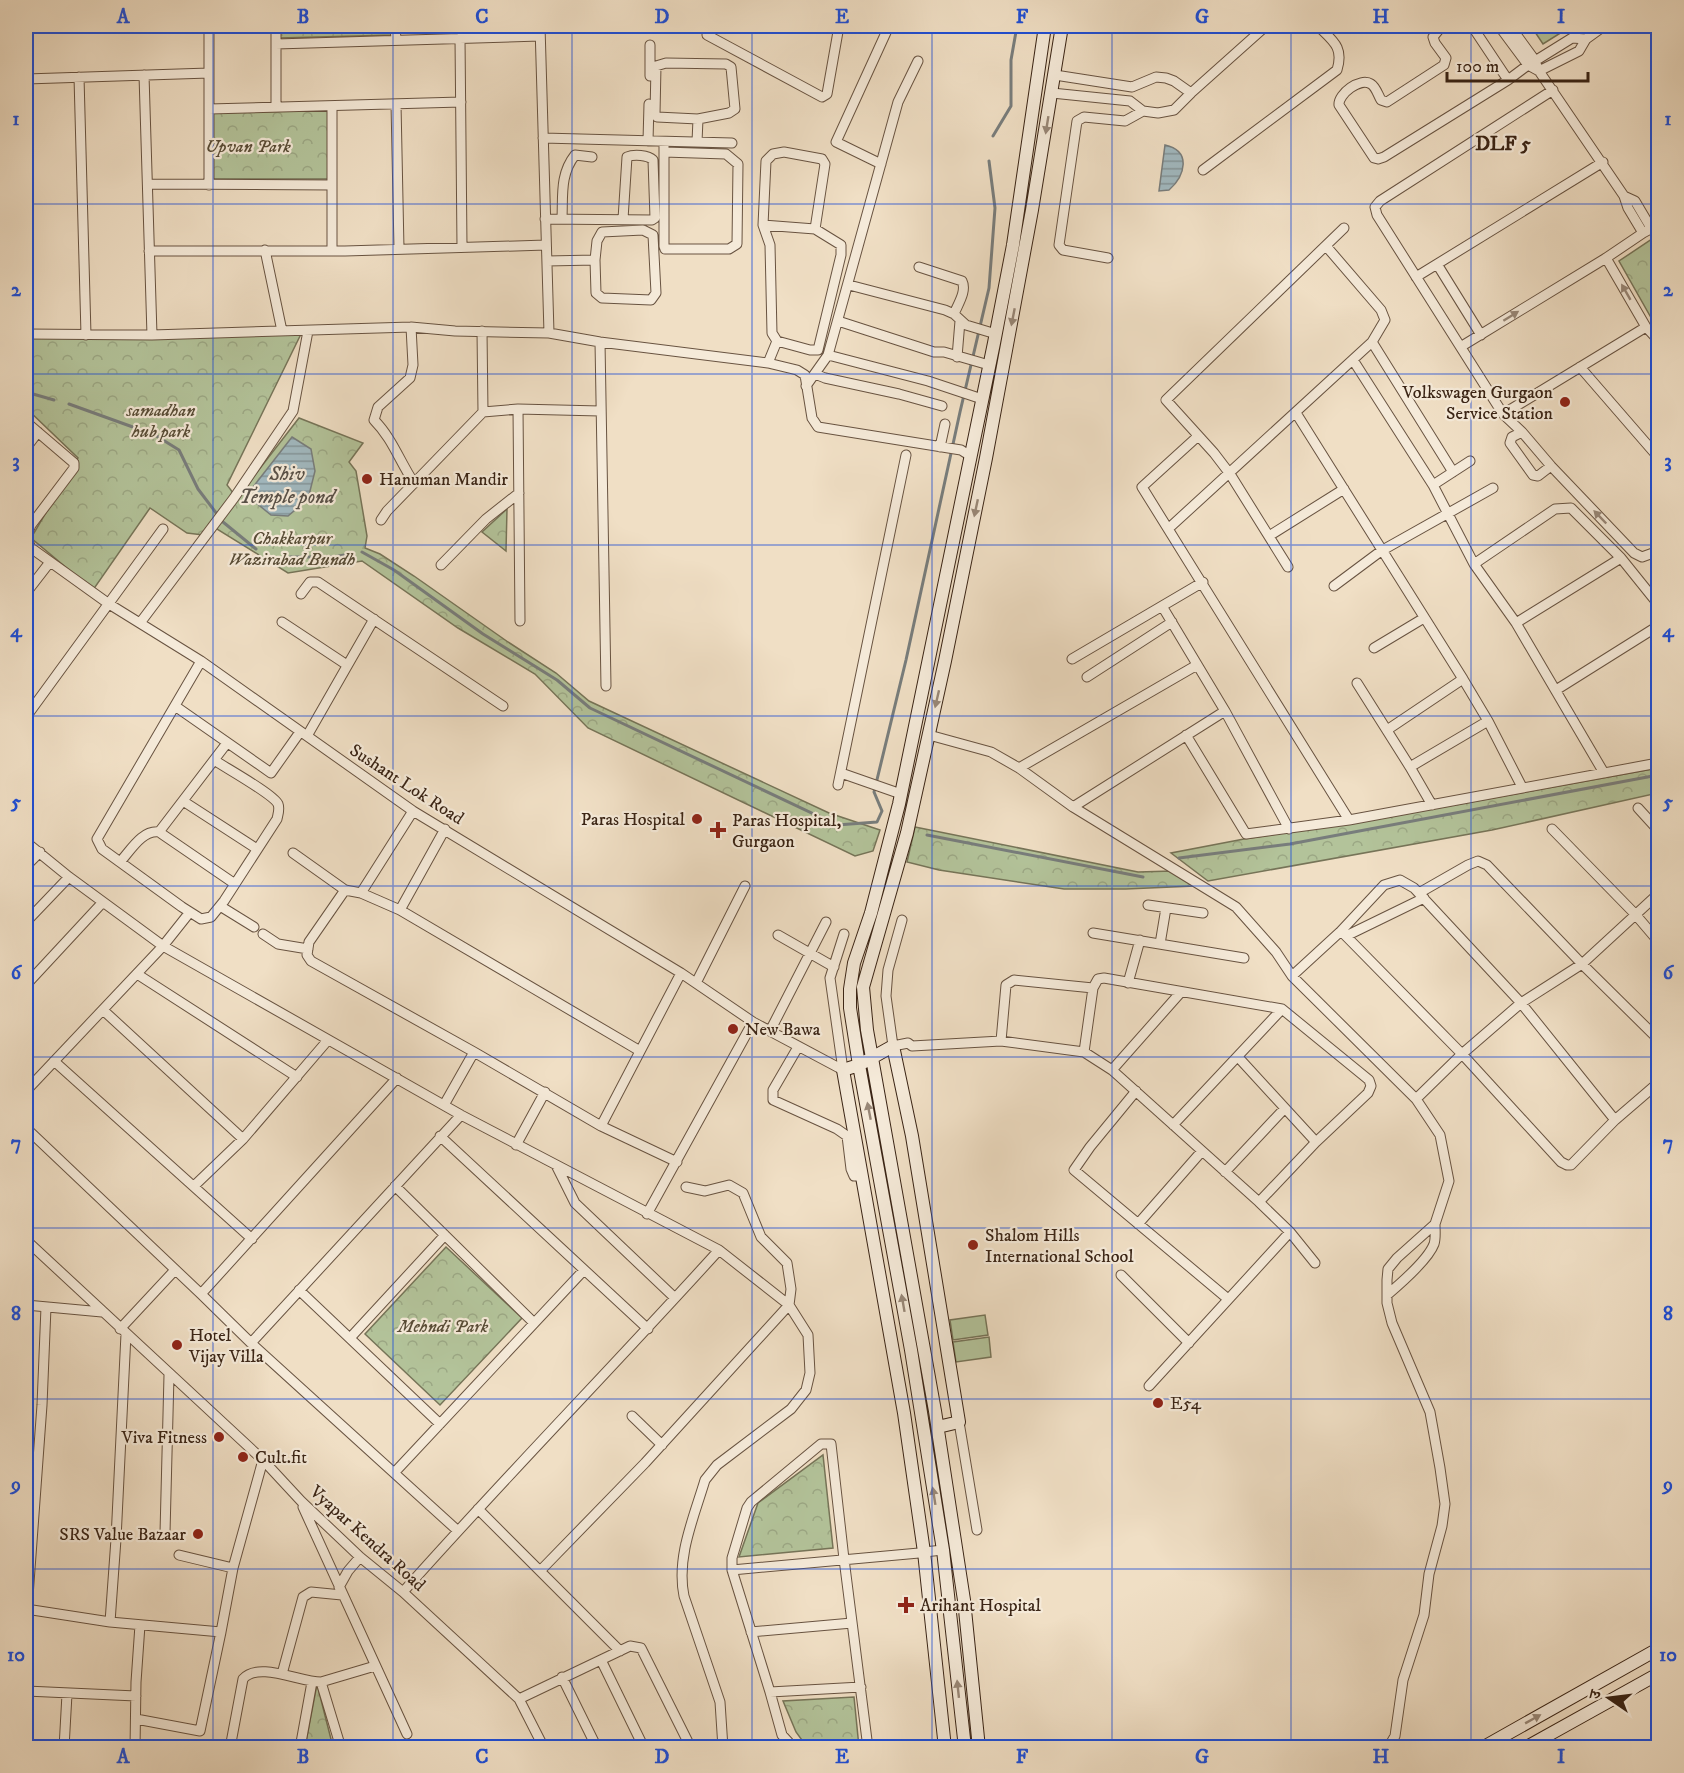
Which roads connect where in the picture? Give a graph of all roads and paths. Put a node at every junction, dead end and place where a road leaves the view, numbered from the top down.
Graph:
1 (209, 26) edge
2 (276, 26) edge
3 (395, 26) edge
4 (556, 26) edge
5 (708, 26) edge
6 (839, 26) edge
7 (889, 26) edge
8 (1046, 26) edge
9 (1062, 26) edge
10 (1266, 26) edge
11 (1318, 26) edge
12 (1442, 26) edge
13 (1472, 26) edge
14 (1499, 26) edge
15 (1510, 26) edge
16 (1586, 26) edge
17 (1605, 26) edge
18 (540, 29) edge
19 (1590, 36) junction
20 (460, 38) junction
21 (396, 40) junction
22 (276, 44) junction
23 (650, 45) dead end
24 (918, 61) dead end
25 (1532, 63) junction
26 (1539, 71) junction
27 (209, 73) junction
28 (144, 75) junction
29 (1055, 75) junction
30 (80, 77) junction
31 (26, 79) edge
32 (1086, 80) junction
33 (1508, 80) junction
34 (1132, 87) junction
35 (1552, 90) junction
36 (1052, 93) junction
37 (1191, 93) junction
38 (1085, 95) junction
39 (1130, 101) junction
40 (461, 102) junction
41 (396, 104) junction
42 (332, 106) junction
43 (276, 107) junction
44 (209, 109) junction
45 (1143, 111) junction
46 (698, 119) junction
47 (543, 138) junction
48 (648, 141) junction
49 (664, 142) junction
50 (696, 142) junction
51 (732, 143) dead end
52 (664, 152) junction
53 (592, 157) dead end
54 (1603, 162) junction
55 (881, 164) junction
56 (1203, 170) dead end
57 (147, 184) junction
58 (209, 185) junction
59 (332, 185) junction
60 (545, 219) junction
61 (562, 219) junction
62 (623, 219) junction
63 (763, 225) junction
64 (1344, 228) dead end
65 (815, 229) junction
66 (1651, 229) edge
67 (546, 245) junction
68 (1326, 246) junction
69 (462, 248) junction
70 (399, 249) junction
71 (265, 250) junction
72 (332, 250) junction
73 (149, 251) junction
74 (1108, 258) dead end
75 (1606, 258) junction
76 (595, 260) junction
77 (547, 261) junction
78 (1437, 264) junction
79 (919, 267) dead end
80 (1416, 277) junction
81 (849, 285) junction
82 (960, 320) junction
83 (838, 321) junction
84 (411, 327) junction
85 (1646, 327) junction
86 (282, 331) junction
87 (308, 331) junction
88 (482, 331) junction
89 (549, 333) junction
90 (26, 334) edge
91 (996, 334) junction
92 (86, 335) junction
93 (152, 335) junction
94 (1481, 335) junction
95 (1659, 340) edge
96 (777, 341) junction
97 (600, 342) junction
98 (1372, 342) junction
99 (1462, 346) junction
100 (828, 355) junction
101 (967, 359) junction
102 (1353, 360) junction
103 (768, 363) junction
104 (989, 365) junction
105 (1580, 367) junction
106 (815, 374) junction
107 (806, 386) junction
108 (976, 397) junction
109 (942, 406) dead end
110 (518, 408) junction
111 (600, 411) junction
112 (483, 412) junction
113 (1296, 413) junction
114 (1503, 414) junction
115 (26, 422) edge
116 (945, 424) dead end
117 (38, 432) junction
118 (1522, 432) junction
119 (1197, 436) junction
120 (943, 447) junction
121 (26, 448) edge
122 (965, 453) junction
123 (906, 455) dead end
124 (1659, 457) edge
125 (1470, 461) dead end
126 (1551, 466) junction
127 (1453, 472) junction
128 (1230, 474) junction
129 (414, 483) junction
130 (1433, 485) junction
131 (1344, 489) junction
132 (1492, 489) dead end
133 (519, 493) junction
134 (1446, 513) junction
135 (381, 520) dead end
136 (164, 529) dead end
137 (1168, 529) junction
138 (1269, 536) junction
139 (1659, 547) edge
140 (1381, 551) junction
141 (1621, 558) junction
142 (50, 562) junction
143 (1474, 564) junction
144 (441, 565) dead end
145 (1288, 567) dead end
146 (1203, 582) junction
147 (1334, 586) dead end
148 (26, 593) edge
149 (301, 594) dead end
150 (109, 604) junction
151 (1659, 604) edge
152 (1162, 606) junction
153 (1424, 618) junction
154 (374, 620) junction
155 (520, 621) dead end
156 (282, 622) dead end
157 (1172, 622) junction
158 (140, 623) junction
159 (1516, 623) junction
160 (1659, 626) edge
161 (1374, 648) dead end
162 (1072, 659) dead end
163 (201, 662) junction
164 (347, 665) junction
165 (1197, 665) junction
166 (1087, 676) dead end
167 (1463, 679) junction
168 (1357, 683) dead end
169 (606, 686) dead end
170 (1556, 690) junction
171 (175, 706) junction
172 (503, 706) dead end
173 (1225, 711) junction
174 (26, 717) edge
175 (1488, 721) junction
176 (1387, 730) junction
177 (304, 734) junction
178 (928, 735) junction
179 (1186, 735) junction
180 (227, 743) junction
181 (214, 760) junction
182 (1659, 763) edge
183 (1410, 767) junction
184 (1018, 768) junction
185 (841, 773) junction
186 (1604, 773) junction
187 (838, 785) dead end
188 (1522, 787) junction
189 (901, 794) junction
190 (183, 801) junction
191 (1432, 805) junction
192 (1073, 807) junction
193 (1638, 808) dead end
194 (413, 811) junction
195 (1349, 820) junction
196 (445, 829) junction
197 (1289, 829) junction
198 (1552, 829) dead end
199 (1659, 830) edge
200 (159, 832) junction
201 (26, 842) edge
202 (257, 849) junction
203 (40, 852) junction
204 (293, 853) dead end
205 (120, 862) junction
206 (26, 866) edge
207 (69, 877) junction
208 (235, 884) junction
209 (745, 886) dead end
210 (345, 890) junction
211 (361, 893) junction
212 (1659, 894) edge
213 (1422, 896) junction
214 (104, 902) junction
215 (1148, 905) dead end
216 (220, 906) junction
217 (1166, 908) junction
218 (400, 910) junction
219 (190, 912) junction
220 (1203, 913) dead end
221 (1635, 914) junction
222 (902, 920) dead end
223 (26, 922) edge
224 (826, 922) dead end
225 (254, 927) dead end
226 (1094, 933) dead end
227 (1343, 933) junction
228 (263, 934) dead end
229 (778, 934) dead end
230 (844, 934) dead end
231 (1140, 940) junction
232 (1659, 941) edge
233 (1160, 944) junction
234 (164, 946) junction
235 (308, 949) junction
236 (810, 953) junction
237 (1244, 958) dead end
238 (1582, 964) junction
239 (834, 967) junction
240 (681, 973) junction
241 (137, 974) junction
242 (1292, 976) junction
243 (1128, 982) junction
244 (696, 983) junction
245 (26, 986) edge
246 (1093, 988) junction
247 (1180, 992) junction
248 (1521, 1003) junction
249 (1282, 1009) junction
250 (103, 1010) junction
251 (753, 1022) junction
252 (770, 1031) junction
253 (328, 1040) junction
254 (1659, 1040) edge
255 (1000, 1041) junction
256 (798, 1047) junction
257 (894, 1049) junction
258 (640, 1051) junction
259 (474, 1052) junction
260 (1084, 1052) junction
261 (1462, 1054) junction
262 (872, 1058) junction
263 (1238, 1058) junction
264 (54, 1061) junction
265 (860, 1065) junction
266 (843, 1070) junction
267 (1112, 1070) junction
268 (297, 1077) junction
269 (397, 1078) junction
270 (1659, 1083) edge
271 (26, 1091) edge
272 (1136, 1091) junction
273 (544, 1092) junction
274 (1416, 1099) junction
275 (444, 1105) junction
276 (1285, 1108) junction
277 (461, 1115) junction
278 (1616, 1120) junction
279 (1173, 1125) junction
280 (601, 1126) junction
281 (26, 1128) edge
282 (441, 1136) junction
283 (243, 1139) junction
284 (1316, 1142) junction
285 (516, 1144) junction
286 (1202, 1151) junction
287 (677, 1162) junction
288 (556, 1165) junction
289 (1225, 1172) junction
290 (862, 1176) junction
291 (194, 1186) junction
292 (394, 1186) junction
293 (686, 1187) dead end
294 (1259, 1202) junction
295 (648, 1214) junction
296 (1138, 1224) junction
297 (1435, 1224) junction
298 (1290, 1232) junction
299 (444, 1235) junction
300 (252, 1239) junction
301 (26, 1240) edge
302 (718, 1250) junction
303 (1315, 1263) dead end
304 (175, 1270) junction
305 (584, 1270) junction
306 (1121, 1275) dead end
307 (299, 1290) junction
308 (201, 1294) junction
309 (1387, 1295) junction
310 (675, 1298) junction
311 (1228, 1299) junction
312 (26, 1305) edge
313 (789, 1305) junction
314 (46, 1307) junction
315 (102, 1312) junction
316 (534, 1323) junction
317 (648, 1329) junction
318 (123, 1331) junction
319 (350, 1338) junction
320 (251, 1343) junction
321 (1189, 1343) junction
322 (169, 1375) junction
323 (1149, 1386) dead end
324 (632, 1416) dead end
325 (959, 1422) junction
326 (440, 1424) junction
327 (938, 1426) junction
328 (662, 1445) junction
329 (263, 1460) junction
330 (394, 1473) junction
331 (301, 1501) junction
332 (478, 1509) junction
333 (29, 1520) edge
334 (976, 1530) dead end
335 (458, 1531) junction
336 (165, 1533) dead end
337 (943, 1550) junction
338 (922, 1553) junction
339 (179, 1555) dead end
340 (360, 1557) junction
341 (844, 1559) junction
342 (233, 1568) junction
343 (732, 1570) junction
344 (540, 1571) junction
345 (340, 1591) junction
346 (403, 1592) junction
347 (26, 1610) edge
348 (110, 1622) junction
349 (852, 1623) junction
350 (140, 1625) junction
351 (221, 1632) junction
352 (751, 1632) junction
353 (1659, 1649) edge
354 (620, 1651) junction
355 (601, 1660) junction
356 (375, 1666) junction
357 (282, 1674) junction
358 (1659, 1674) edge
359 (562, 1677) junction
360 (316, 1682) junction
361 (861, 1687) junction
362 (26, 1691) edge
363 (770, 1692) junction
364 (67, 1694) junction
365 (136, 1696) junction
366 (519, 1699) junction
367 (136, 1719) junction
368 (407, 1734) dead end
369 (64, 1748) edge
370 (135, 1748) edge
371 (230, 1748) edge
372 (300, 1748) edge
373 (341, 1748) edge
374 (544, 1748) edge
375 (597, 1748) edge
376 (644, 1748) edge
377 (691, 1748) edge
378 (723, 1748) edge
379 (794, 1748) edge
380 (868, 1748) edge
381 (945, 1748) edge
382 (965, 1748) edge
383 (979, 1748) edge
384 (1388, 1748) edge
385 (1482, 1748) edge
386 (1525, 1748) edge

1 - 27 street
2 - 22 street
3 - 21 street
4 - 18 street
5 - 6 street
7 - 55 street
8 - 91 main road
9 - 29 main road
10 - 37 street
11 - 56 street
12 - 33 street
13 - 33 street
14 - 25 street
15 - 25 street
16 - 19 street
17 - 19 street
18 - 20 street
18 - 47 street
19 - 25 street
19 - 26 street
20 - 21 street
20 - 40 street
21 - 22 street
22 - 43 street
23 - 48 street
24 - 55 street
25 - 26 street
25 - 33 street
26 - 35 street
27 - 28 street
27 - 44 street
28 - 30 street
28 - 57 street
29 - 32 street
29 - 36 main road
30 - 31 street
30 - 92 street
32 - 34 street
32 - 38 street
34 - 37 street
34 - 39 street
35 - 54 street
35 - 80 street
36 - 38 street
36 -> 178 main road
37 - 45 street
38 - 39 street
39 - 45 street
40 - 41 street
40 - 69 street
41 - 42 street
41 - 70 street
42 - 43 street
42 - 59 street
43 - 44 street
44 - 58 street
45 - 74 street
46 - 46 street
46 - 50 street
47 - 48 street
47 - 60 street
48 - 49 street
49 - 50 street
49 - 52 street
50 - 51 street
52 - 52 street
53 - 61 street
54 - 66 street
54 - 78 street
55 - 81 street
57 - 58 street
57 - 73 street
58 - 59 street
59 - 72 street
60 - 61 street
60 - 67 street
61 - 62 street
62 - 62 street
63 - 65 street
63 - 65 street
63 - 96 street
64 - 68 street
65 - 96 street
66 - 75 street
67 - 69 street
67 - 77 street
68 - 98 street
68 - 119 street
69 - 70 street
70 - 72 street
71 - 72 street
71 - 73 street
71 - 86 street
73 - 93 street
85 -> 75 street
94 -> 75 street
76 - 76 street
76 - 77 street
77 - 89 street
78 - 80 street
78 - 94 street
79 - 82 street
80 - 99 street
81 - 82 street
81 - 83 street
82 - 91 street
82 - 101 street
83 - 100 street
83 - 101 street
84 - 87 street
84 - 88 street
84 - 129 street
85 - 95 street
85 - 105 street
86 - 87 street
86 - 93 street
87 - 158 street
88 - 89 street
88 - 112 street
89 - 97 street
90 - 92 street
91 - 104 main road
92 - 93 street
94 - 99 street
96 - 103 street
97 - 103 street
97 - 111 street
98 - 102 street
98 - 127 street
99 - 114 street
100 - 106 street
100 - 108 street
101 - 104 street
102 - 113 street
102 - 130 street
103 - 107 street
104 - 108 main road
105 - 114 street
105 - 124 street
106 - 107 street
106 - 109 street
107 - 120 street
108 - 122 main road
110 - 111 street
110 - 112 street
110 - 133 street
111 - 169 street
112 - 129 street
113 - 128 street
113 - 131 street
114 - 118 street
115 - 117 street
116 - 120 street
117 - 121 street
117 - 142 street, Sushant Lok Road
118 - 126 street
118 - 126 street
119 - 128 street
119 - 137 street
120 - 122 street
122 - 189 main road
123 - 185 street
125 - 127 street
139 -> 126 street
127 - 130 street
128 - 137 street
128 - 138 street
129 - 135 street
130 - 134 street
131 - 138 street
131 - 140 street
132 - 134 street
133 - 144 street
133 - 155 street
134 - 140 street
134 - 143 street
136 - 150 street
137 - 146 street
138 - 145 street
140 - 147 street
140 - 153 street
141 - 143 street
141 - 151 street
141 - 159 street
142 - 148 street
142 - 150 street, Sushant Lok Road
143 - 159 street
146 - 152 street
146 - 195 street
149 - 154 street
150 - 158 street, Sushant Lok Road
150 - 174 street
152 - 157 street
152 - 162 street
153 - 161 street
153 - 167 street
154 - 164 street
154 - 172 street
156 - 164 street
157 - 165 street
157 - 166 street
158 - 163 street, Sushant Lok Road
159 - 170 street
160 - 170 street
163 - 171 street
163 - 177 street, Sushant Lok Road
164 - 177 street
165 - 173 street
165 - 184 street
167 - 175 street
167 - 176 street
168 - 176 street
170 - 186 street
171 - 180 street
171 - 205 street
173 - 179 street
173 - 197 street
175 - 183 street
175 - 188 street
176 - 183 street
177 - 180 street
177 - 194 street, Sushant Lok Road
178 - 184 street
178 - 262 main road
179 - 192 street
179 - 197 street
180 - 181 street
181 - 190 street
181 - 202 street
182 - 186 street
183 - 191 street
184 - 192 street
185 - 187 street
185 - 189 street
186 - 188 street
188 - 191 street
189 - 265 main road
190 - 200 street
190 - 202 street
191 - 195 street
192 - 242 street
193 - 199 street
194 - 196 street, Sushant Lok Road
194 - 211 street
195 - 197 street
196 - 218 street
196 - 240 street, Sushant Lok Road
198 - 221 street
200 - 205 street
200 - 208 street
201 - 203 street
202 - 208 street
203 - 206 street
203 - 207 street
204 - 210 street
205 - 219 street
207 - 214 street
207 - 223 street
208 - 216 street
209 - 244 street
210 - 211 street
210 - 235 street
211 - 218 street
212 - 221 street
213 - 227 street
213 - 227 street
213 - 238 street
213 - 248 street
214 - 234 street
214 - 245 street
215 - 217 street
216 - 219 street
216 - 225 street
217 - 220 street
217 - 233 street
218 - 258 street
219 - 234 street
221 - 232 street
221 - 238 street
222 - 257 street
224 - 236 street
226 - 231 street
227 - 242 street
227 - 261 street
228 - 235 street
229 - 236 street
230 - 239 street
231 - 233 street
231 - 243 street
233 - 237 street
234 - 241 street
234 - 253 street
235 - 259 street
236 - 239 street
236 - 252 street
238 - 248 street
238 - 254 street
239 - 266 street
240 - 244 street, Sushant Lok Road
240 - 258 street
241 - 250 street
241 - 268 street
242 - 274 street
243 - 246 street
243 - 247 street
244 - 251 street, Sushant Lok Road
246 - 255 street
246 - 260 street
247 - 249 street
247 - 267 street
248 - 261 street
248 - 278 street
249 - 263 street
249 - 284 street
250 - 264 street
250 - 283 street
251 - 252 street, Sushant Lok Road
251 - 287 street
252 - 256 street, Sushant Lok Road
253 - 268 street
253 - 269 street
255 - 257 street
255 - 260 street
256 - 266 street, Sushant Lok Road
256 - 290 street
257 - 262 main road
257 - 325 main road
258 - 280 street
259 - 273 street
259 - 275 street
260 - 267 street
261 - 274 street
261 - 278 street
262 - 265 main road
262 - 327 main road
263 - 276 street
263 - 279 street
264 - 271 street
264 - 291 street
265 - 266 main road
337 -> 265 main road
266 - 290 main road
267 - 272 street
268 - 283 street
269 - 275 street
269 - 300 street
270 - 278 street
272 - 279 street
272 - 296 street
273 - 280 street
273 - 285 street
274 - 297 street
275 - 277 street
276 - 284 street
276 - 289 street
277 - 282 street
277 - 285 street
279 - 286 street
280 - 287 street
281 - 304 street
282 - 292 street
282 - 305 street
283 - 291 street
284 - 294 street
285 - 288 street
286 - 289 street
286 - 296 street
287 - 295 street
288 - 295 street
288 - 310 street
289 - 294 street
290 - 338 main road
291 - 300 street
292 - 299 street
292 - 307 street
293 - 313 street
294 - 298 street
295 - 302 street
296 - 311 street
297 - 309 street
297 - 309 street
298 - 303 street
298 - 311 street
299 - 316 street
299 - 319 street
300 - 308 street
301 - 315 street, Vyapar Kendra Road
302 - 310 street
302 - 313 street
304 - 308 street
304 - 318 street
305 - 316 street
305 - 317 street
306 - 321 street
307 - 319 street
307 - 320 street
308 - 320 street
309 - 384 street
310 - 317 street
311 - 321 street
312 - 314 street
313 - 328 street
313 - 378 street
314 - 315 street
314 - 333 street
315 - 318 street, Vyapar Kendra Road
316 - 326 street
317 - 332 street
318 - 322 street, Vyapar Kendra Road
318 - 348 street
319 - 326 street
320 - 330 street
321 - 323 street
322 - 329 street, Vyapar Kendra Road
322 - 336 street
324 - 328 street
325 - 327 main road
325 - 334 street
326 - 330 street
327 - 383 main road
328 - 344 street
329 - 331 street, Vyapar Kendra Road
329 - 342 street
330 - 335 street
331 - 340 street, Vyapar Kendra Road
331 - 345 street
332 - 335 street
332 - 344 street
333 - 347 street
335 - 346 street
337 - 338 street
382 -> 337 main road
338 - 341 street
338 - 381 main road
339 - 342 street
340 - 345 street
340 - 346 street, Vyapar Kendra Road
341 - 343 street
341 - 343 street
341 - 349 street
342 - 351 street
343 - 352 street
344 - 354 street
345 - 356 street
345 - 357 street
346 - 366 street, Vyapar Kendra Road
347 - 348 street
348 - 350 street
349 - 352 street
349 - 361 street
350 - 351 street
350 - 365 street
351 - 367 street
352 - 363 street
385 -> 353 main road
354 - 355 street
354 - 377 street
355 - 359 street
355 - 376 street
356 - 360 street
356 - 368 street
357 - 360 street
357 - 371 street
358 - 386 main road
359 - 366 street
359 - 375 street
360 - 372 street
360 - 373 street
361 - 363 street
361 - 380 street
362 - 364 street
363 - 379 street
364 - 365 street
364 - 369 street
365 - 367 street
366 - 374 street, Vyapar Kendra Road
367 - 370 street

